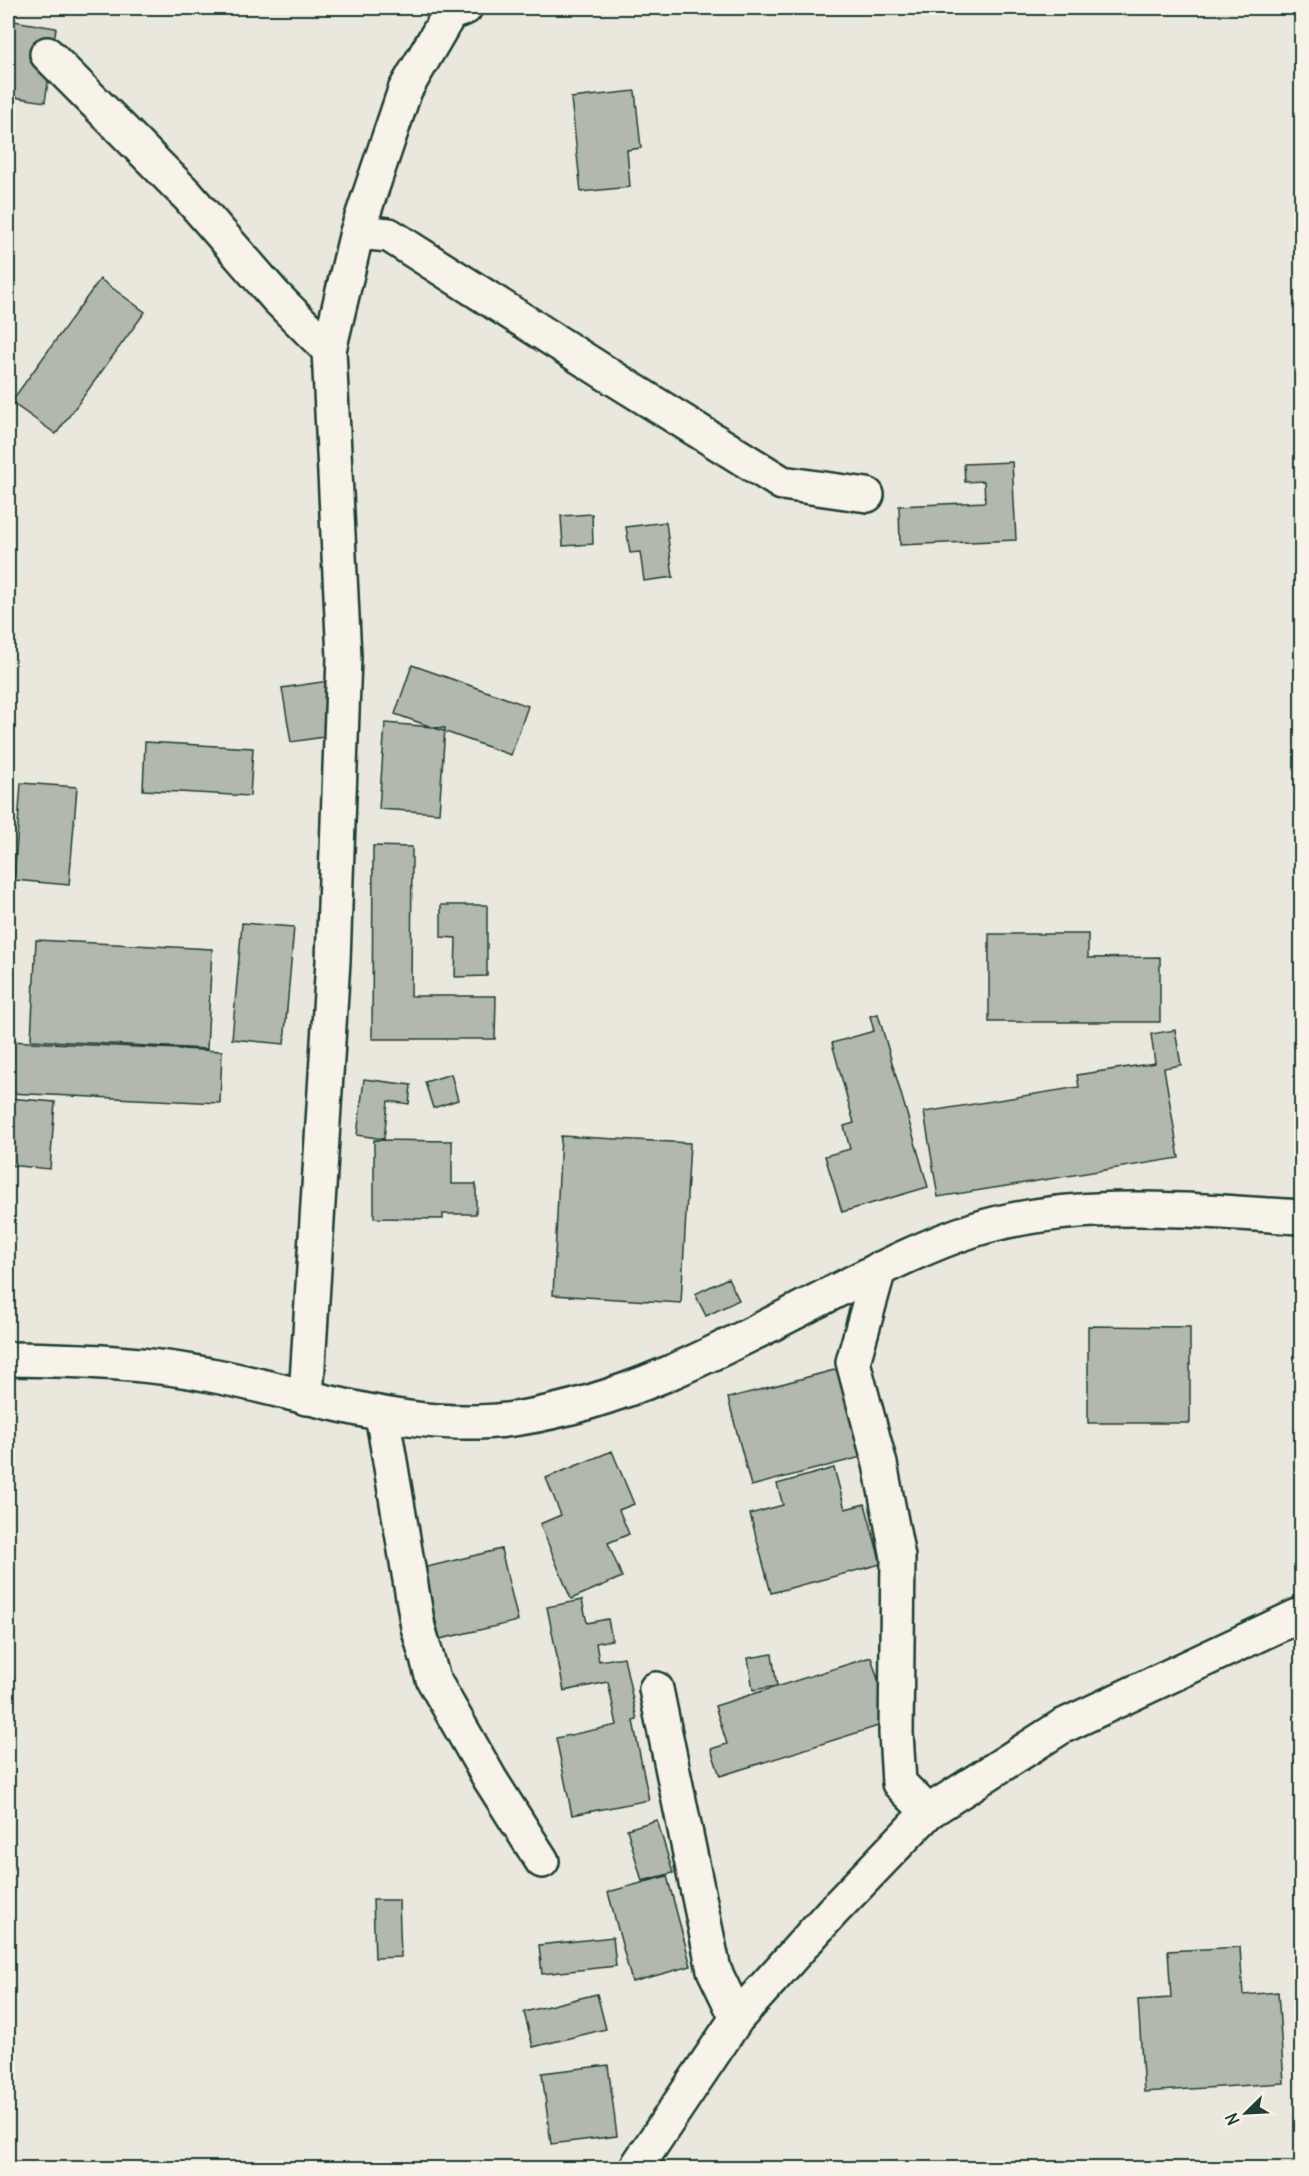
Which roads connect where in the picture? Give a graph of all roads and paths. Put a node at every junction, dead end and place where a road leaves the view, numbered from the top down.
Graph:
1 (465, 8) edge
2 (47, 54) dead end
3 (357, 232) junction
4 (329, 350) junction
5 (867, 495) dead end
6 (1302, 1217) edge
7 (879, 1269) junction
8 (9, 1362) edge
9 (306, 1398) junction
10 (382, 1414) junction
11 (1302, 1614) edge
12 (656, 1689) dead end
13 (928, 1812) junction
14 (542, 1861) dead end
15 (737, 2018) junction
16 (636, 2169) edge

1 - 3 street
2 - 4 street
3 - 4 street
3 - 5 street
4 - 9 street
6 - 7 street
7 - 10 street
7 - 13 street
8 - 9 street
9 - 10 street
10 - 14 street
11 - 13 street
12 - 15 street
13 - 15 street
15 - 16 street

